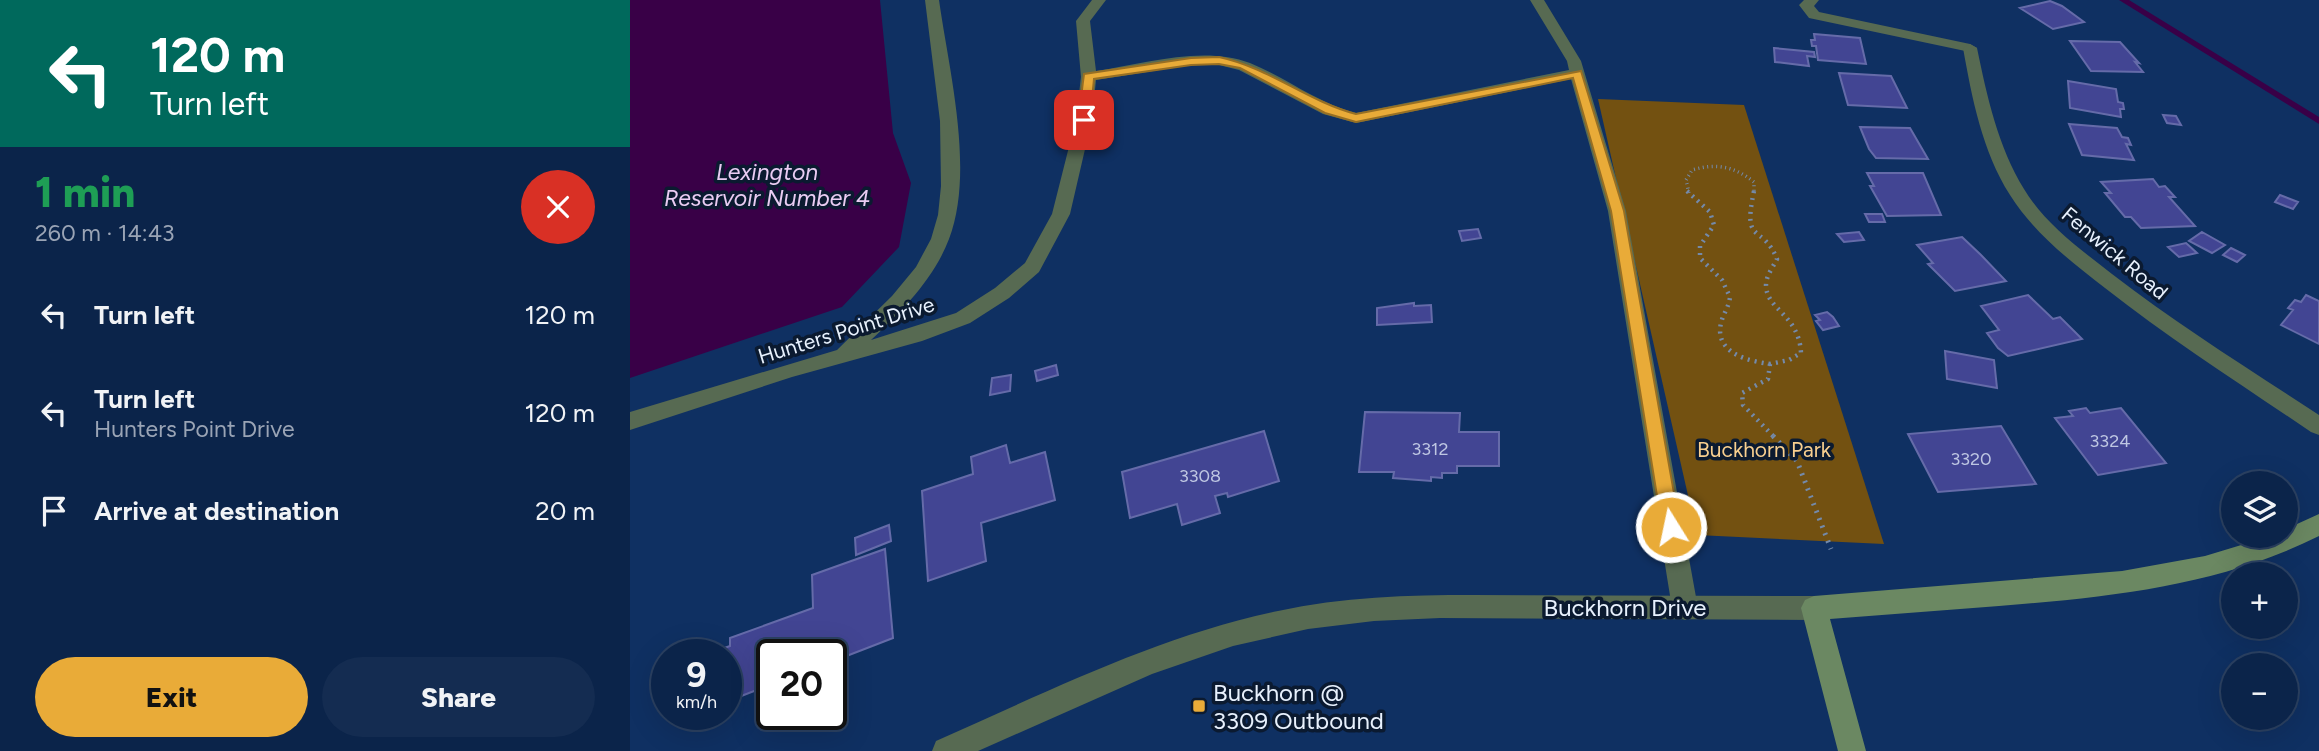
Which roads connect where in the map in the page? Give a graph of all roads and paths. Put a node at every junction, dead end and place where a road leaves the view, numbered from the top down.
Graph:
1 (932, 0) edge
2 (1098, 0) edge
3 (1537, 0) edge
4 (1812, 0) edge
5 (1577, 73) junction
6 (1088, 77) junction
7 (841, 356) junction
8 (1770, 364) junction
9 (630, 421) edge
10 (2319, 426) edge
11 (2319, 524) edge
12 (1831, 549) dead end
13 (1685, 608) junction
14 (1814, 608) junction
15 (946, 751) edge
16 (1852, 751) edge

1 - 7 street
2 - 6 street, Hunters Point Drive
3 - 5 street
4 - 10 street, Fenwick Road
5 - 6 street
5 - 13 street
6 - 7 street, Hunters Point Drive
7 - 9 street, Hunters Point Drive
8 - 8 path
8 - 12 path
11 - 14 street, Buckhorn Drive
13 - 14 street, Buckhorn Drive
13 - 15 street, Buckhorn Drive
14 - 16 street

